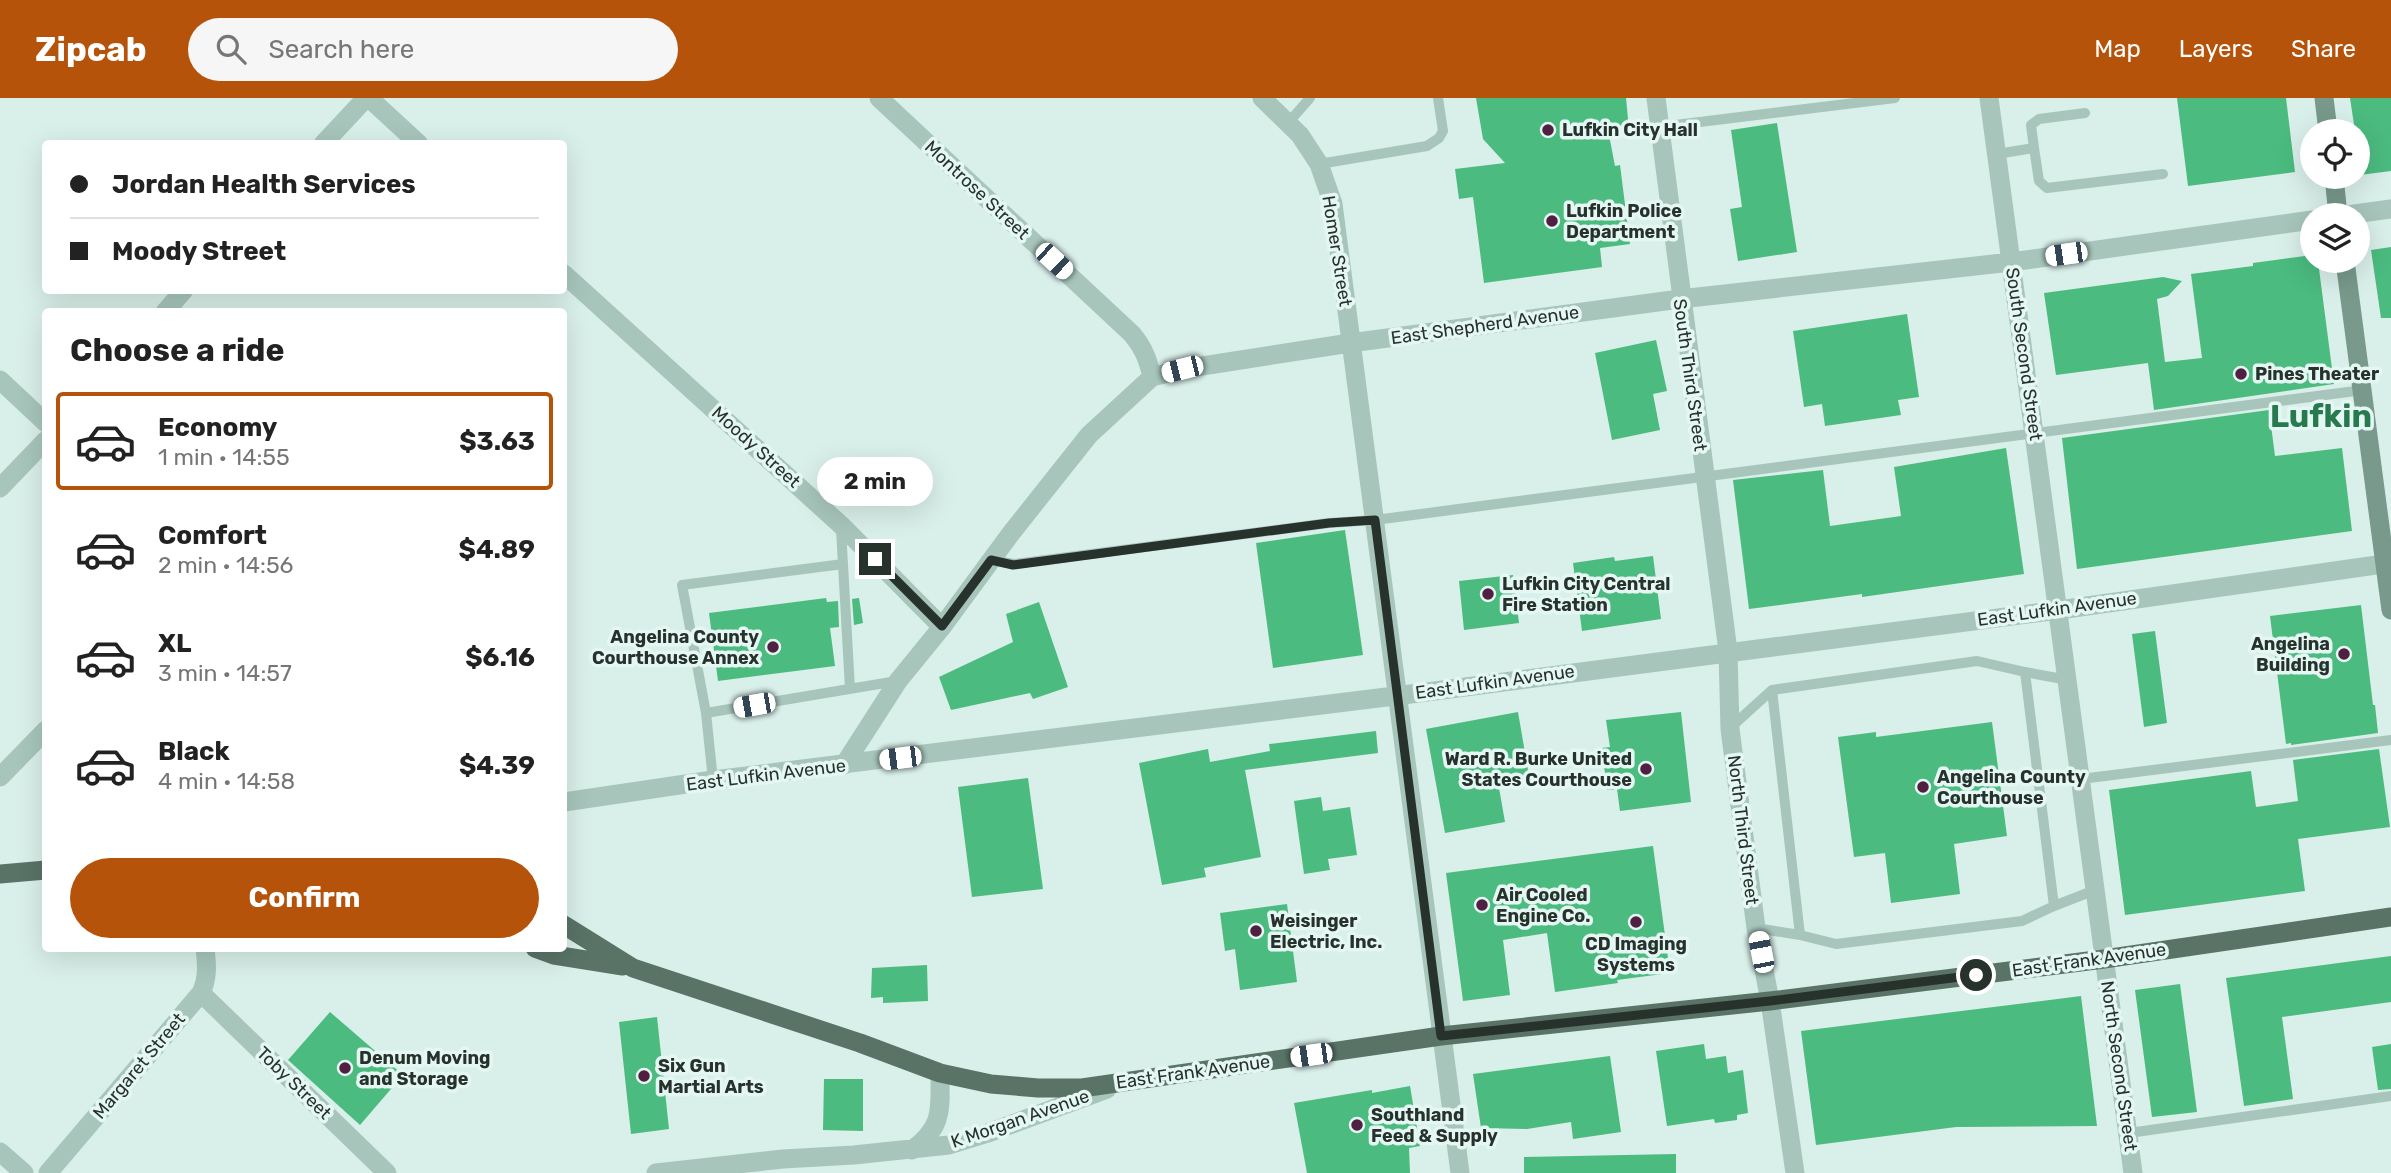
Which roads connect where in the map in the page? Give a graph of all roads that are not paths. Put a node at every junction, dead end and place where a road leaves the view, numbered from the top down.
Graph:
1 (367, 98) edge
2 (879, 98) edge
3 (1262, 98) edge
4 (1310, 98) edge
5 (1438, 98) edge
6 (1656, 98) edge
7 (1888, 98) edge
8 (1989, 98) edge
9 (2324, 98) edge
10 (2085, 113) dead end
11 (2327, 119) edge
12 (1288, 123) junction
13 (1659, 127) junction
14 (327, 140) edge
15 (414, 140) edge
16 (2034, 148) junction
17 (1997, 154) junction
18 (1319, 164) junction
19 (2163, 174) dead end
20 (2391, 209) edge
21 (2370, 212) edge
22 (2300, 222) edge
23 (2011, 261) junction
24 (2347, 273) edge
25 (567, 277) edge
26 (180, 294) edge
27 (1680, 299) junction
28 (168, 308) edge
29 (1350, 343) junction
30 (1152, 377) junction
31 (0, 380) edge
32 (2363, 390) junction
33 (42, 419) edge
34 (2035, 432) junction
35 (42, 444) edge
36 (1704, 478) junction
37 (0, 488) edge
38 (1375, 520) junction
39 (841, 525) junction
40 (991, 560) junction
41 (2388, 563) edge
42 (843, 564) junction
43 (2059, 610) junction
44 (2391, 610) edge
45 (942, 626) junction
46 (1727, 651) junction
47 (2025, 671) junction
48 (2068, 680) junction
49 (898, 681) junction
50 (850, 690) junction
51 (1772, 690) junction
52 (1399, 695) junction
53 (706, 713) junction
54 (1730, 729) junction
55 (42, 734) edge
56 (2391, 740) edge
57 (844, 765) junction
58 (0, 777) edge
59 (2081, 779) junction
60 (713, 780) junction
61 (567, 802) edge
62 (42, 870) edge
63 (0, 874) edge
64 (2095, 890) junction
65 (2054, 906) junction
66 (2391, 917) edge
67 (567, 927) edge
68 (1756, 928) junction
69 (1800, 935) junction
70 (205, 952) edge
71 (546, 952) edge
72 (2104, 959) junction
73 (633, 968) junction
74 (201, 993) junction
75 (1770, 1001) junction
76 (1441, 1036) junction
77 (940, 1073) junction
78 (1127, 1082) junction
79 (2391, 1096) edge
80 (2129, 1133) junction
81 (911, 1150) junction
82 (0, 1152) edge
83 (24, 1173) edge
84 (48, 1173) edge
85 (387, 1173) edge
86 (656, 1173) edge
87 (1460, 1173) edge
88 (1795, 1173) edge
89 (2133, 1173) edge

1 - 14 street
1 - 15 street
2 - 30 street, Montrose Street
3 - 12 street, Homer Street
4 - 12 lane
5 - 18 lane
6 - 13 street, South Third Street
7 - 13 lane
8 - 17 street, South Second Street
9 - 11 main road
10 - 16 lane
12 - 18 street, Homer Street
13 - 27 street, South Third Street
16 - 17 lane
16 - 19 lane
17 - 23 street, South Second Street
18 - 29 street, Homer Street
20 - 21 street
22 - 23 street, East Shepherd Avenue
23 - 27 street, East Shepherd Avenue
23 - 34 street, South Second Street
24 - 32 main road
25 - 39 street, Moody Street
26 - 28 street
27 - 29 street, East Shepherd Avenue
27 - 36 street, South Third Street
29 - 30 street, East Shepherd Avenue
29 - 38 street, Homer Street
30 - 40 street, East Shepherd Avenue
31 - 33 street
32 - 34 lane
32 - 41 main road
34 - 36 lane
34 - 43 street, South Second Street
35 - 37 street
36 - 38 lane
36 - 46 street, South Third Street
38 - 40 lane
38 - 52 street, Homer Street
39 - 42 lane
39 - 45 street, Moody Street
40 - 45 street, East Shepherd Avenue
41 - 43 street, East Lufkin Avenue
41 - 44 main road
42 - 50 lane
42 - 53 lane
43 - 46 street, East Lufkin Avenue
43 - 48 street, South Second Street
45 - 49 street, East Shepherd Avenue
46 - 52 street, East Lufkin Avenue
46 - 54 street, North Third Street
47 - 48 lane
47 - 51 lane
47 - 65 lane
48 - 59 street, South Second Street
49 - 50 lane
49 - 57 street, East Shepherd Avenue
50 - 53 lane
51 - 54 lane
51 - 69 lane
52 - 57 street, East Lufkin Avenue
52 - 76 street, Homer Street
53 - 60 lane
54 - 68 street, North Third Street
55 - 58 street
56 - 59 lane
57 - 60 street, East Lufkin Avenue
59 - 64 street, North Second Street
60 - 61 street, East Lufkin Avenue
62 - 63 main road
64 - 65 lane
64 - 72 street, North Second Street
65 - 69 lane
66 - 72 main road, East Frank Avenue
67 - 73 main road, East Frank Avenue
68 - 69 lane
68 - 75 street, North Third Street
70 - 74 street
71 - 73 main road
72 - 75 main road, East Frank Avenue
72 - 80 street, North Second Street
73 - 77 main road, East Frank Avenue
74 - 84 street, Margaret Street
74 - 85 street, Toby Street
75 - 76 main road, East Frank Avenue
75 - 88 street, North Third Street
76 - 78 main road, East Frank Avenue
76 - 87 street, Homer Street
77 - 78 main road, East Frank Avenue
77 - 81 street, K Morgan Avenue
78 - 81 street, K Morgan Avenue
79 - 80 lane
80 - 89 street, North Second Street
81 - 86 street, K Morgan Avenue
82 - 83 street

